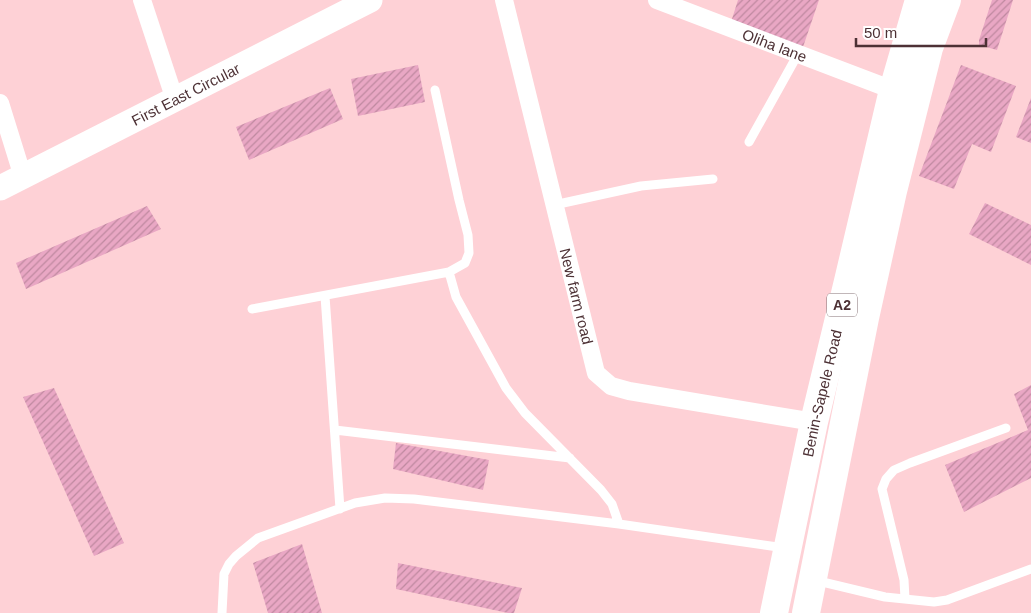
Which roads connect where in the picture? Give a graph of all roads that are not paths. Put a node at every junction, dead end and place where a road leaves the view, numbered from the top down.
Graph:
1 (142, 0) edge
2 (504, 0) edge
3 (657, 0) edge
4 (920, 0) edge
5 (947, 0) edge
6 (359, 2) edge
7 (798, 54) junction
8 (436, 90) dead end
9 (893, 90) junction
10 (175, 100) junction
11 (0, 103) edge
12 (749, 142) dead end
13 (23, 177) junction
14 (713, 179) dead end
15 (0, 188) edge
16 (554, 205) junction
17 (449, 272) junction
18 (325, 296) junction
19 (252, 309) dead end
20 (814, 422) junction
21 (1006, 428) dead end
22 (335, 430) junction
23 (570, 458) junction
24 (340, 509) junction
25 (619, 524) junction
26 (788, 548) junction
27 (1031, 569) edge
28 (812, 580) junction
29 (905, 599) junction
30 (222, 613) edge
31 (774, 613) edge
32 (806, 613) edge

1 - 10 street
2 - 16 street, New farm road
3 - 7 street, Oliha lane
4 - 9 highway, Benin-Sapele Road / A2
5 - 28 highway, Benin-Sapele Road / A2
6 - 10 street, First East Circular
7 - 9 street, Oliha lane
7 - 12 lane
8 - 17 lane
9 - 20 highway, Benin-Sapele Road / A2
10 - 13 street, First East Circular
11 - 13 street
13 - 15 street, First East Circular
14 - 16 lane
16 - 20 street, New farm road
17 - 18 lane
17 - 23 lane
18 - 19 lane
18 - 22 lane
20 - 26 highway, Benin-Sapele Road / A2
21 - 29 lane
22 - 23 lane
22 - 24 lane
23 - 25 lane
24 - 25 lane
24 - 30 lane
25 - 26 lane
26 - 31 highway, Benin-Sapele Road / A2
27 - 29 lane
28 - 29 lane
28 - 32 highway, Benin-Sapele Road / A2

